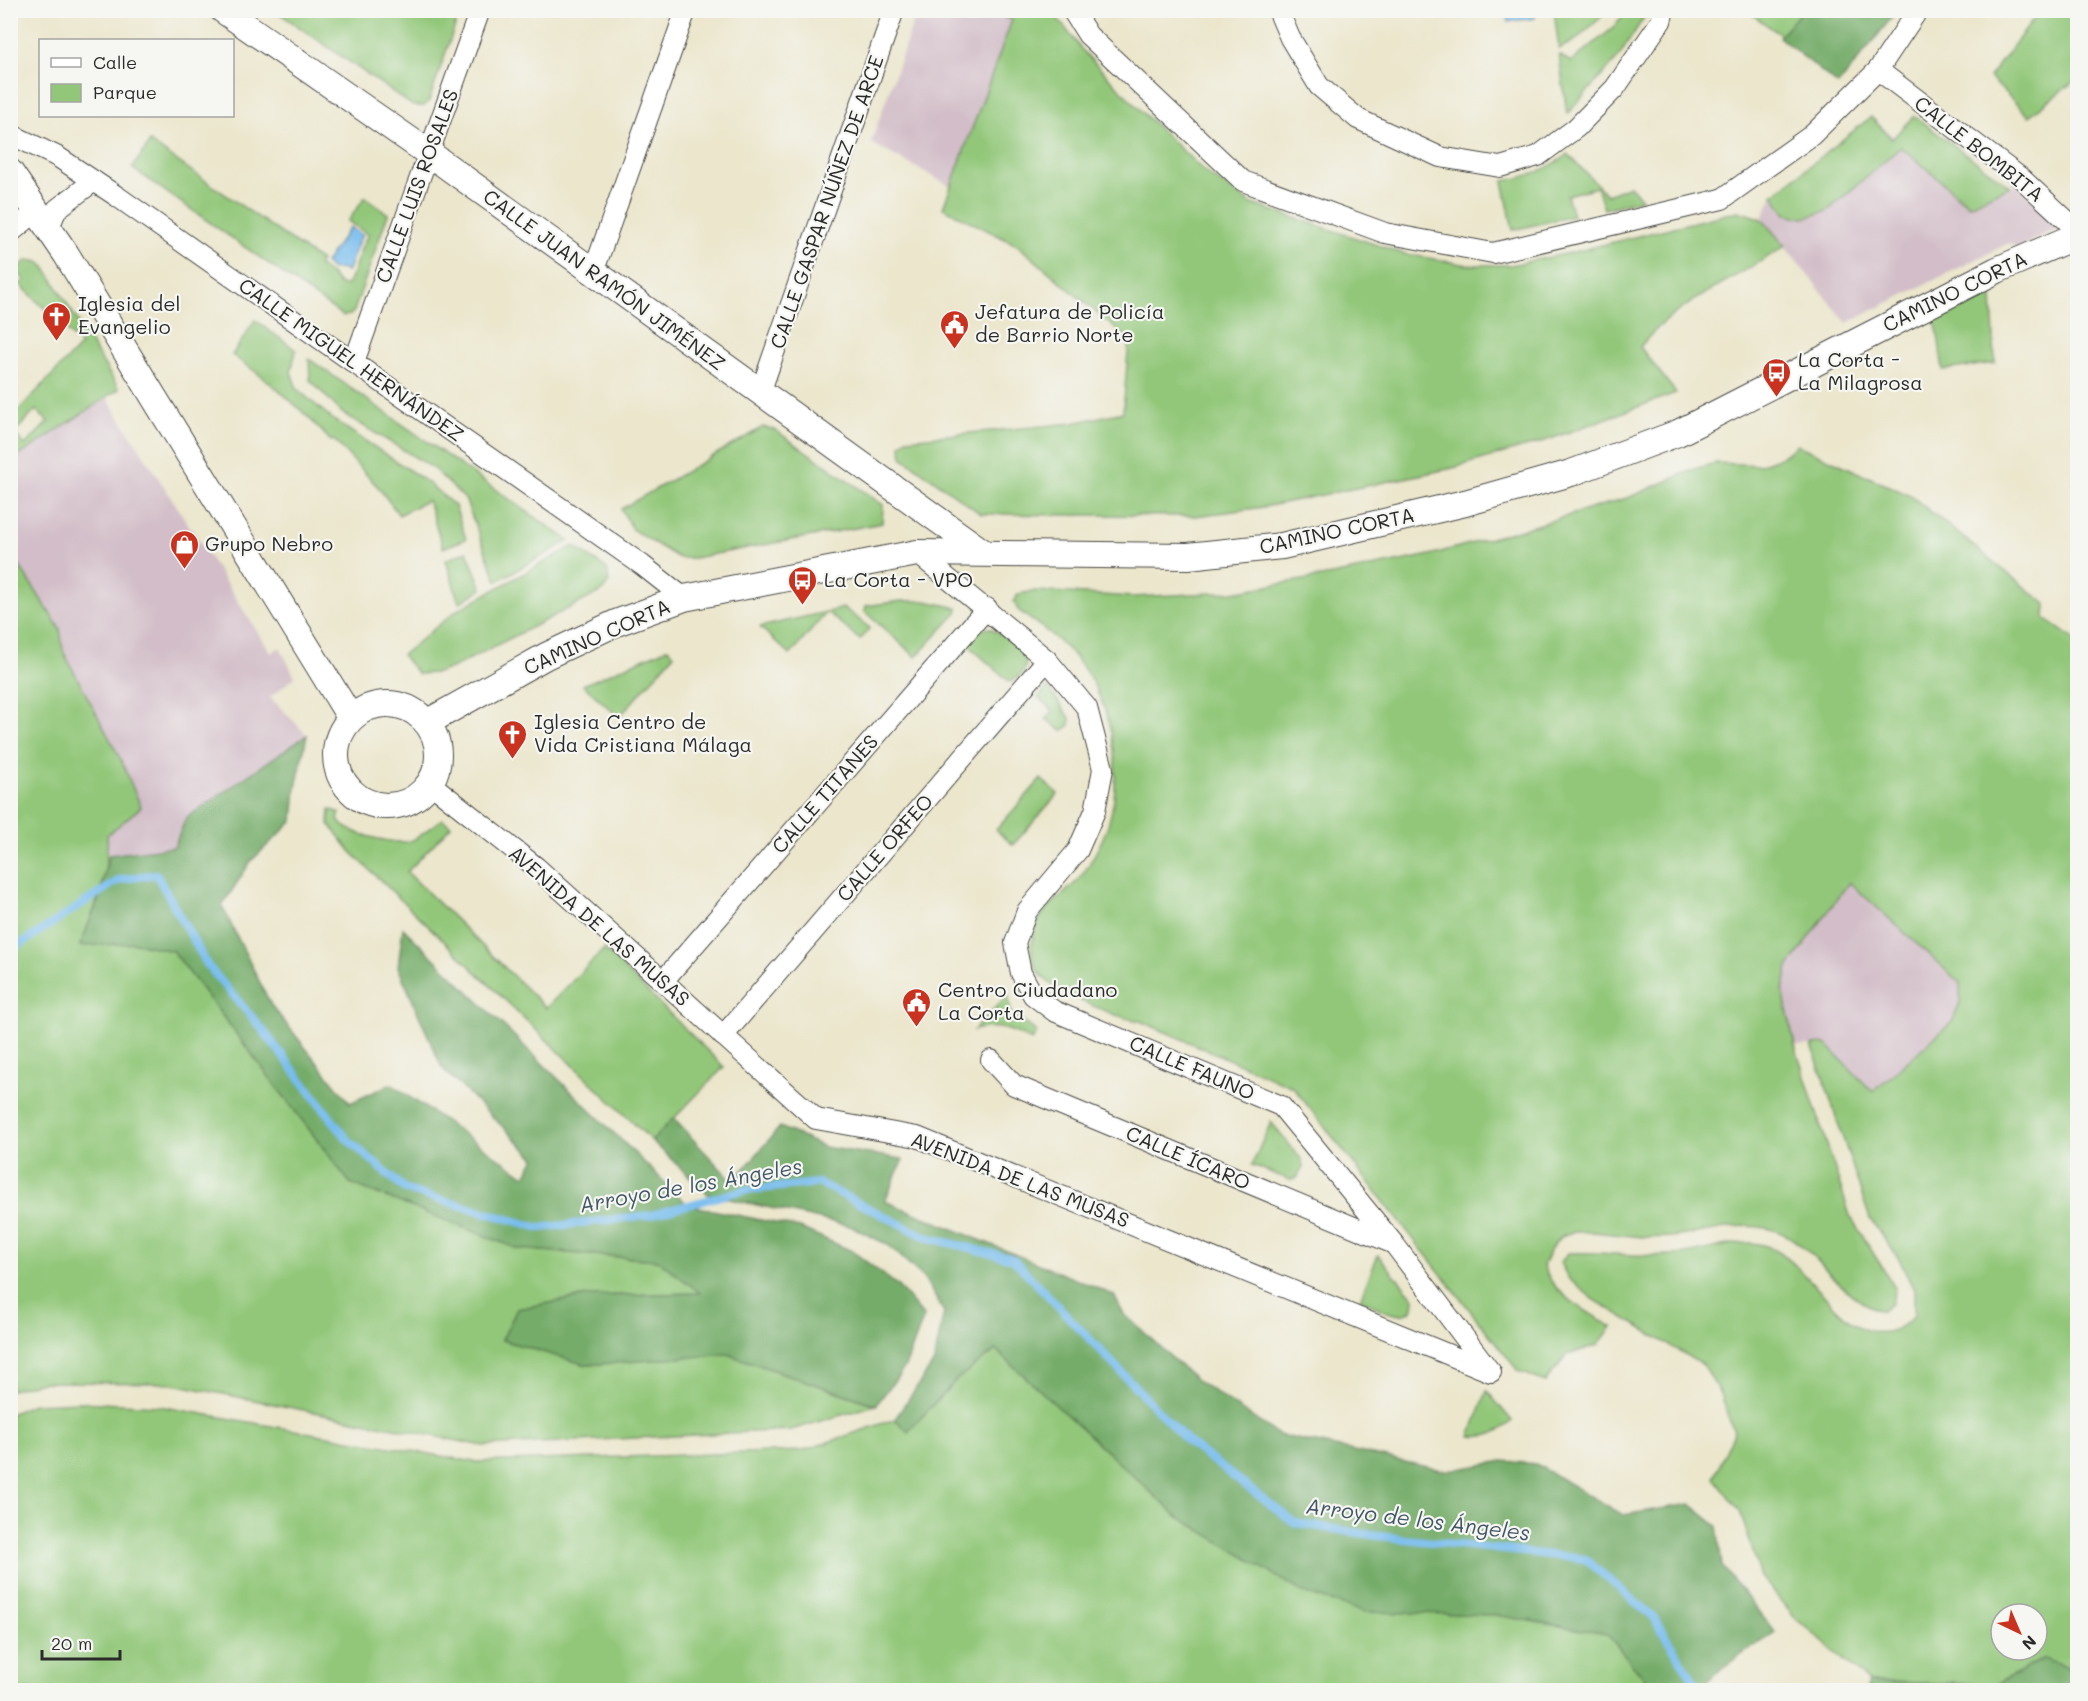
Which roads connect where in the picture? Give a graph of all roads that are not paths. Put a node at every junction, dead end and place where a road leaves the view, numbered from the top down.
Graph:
1 (223, 10) edge
2 (480, 10) edge
3 (686, 10) edge
4 (894, 10) edge
5 (1071, 10) edge
6 (1278, 10) edge
7 (1664, 10) edge
8 (1918, 10) edge
9 (1878, 70) junction
10 (10, 134) edge
11 (430, 154) junction
12 (10, 172) edge
13 (94, 181) junction
14 (43, 218) junction
15 (10, 233) edge
16 (2078, 233) edge
17 (593, 273) junction
18 (354, 362) junction
19 (760, 393) junction
20 (984, 553) junction
21 (917, 554) junction
22 (684, 598) junction
23 (987, 608) junction
24 (1047, 660) junction
25 (350, 717) junction
26 (428, 722) junction
27 (431, 784) junction
28 (663, 981) junction
29 (723, 1036) junction
30 (991, 1060) dead end
31 (1394, 1244) junction
32 (1491, 1372) joint

1 - 11 street, CALLE JUAN RAMÓN JIMÉNEZ
2 - 11 street, CALLE LUIS ROSALES
3 - 17 street
4 - 19 street, CALLE GASPAR NÚÑEZ DE ARCE
5 - 9 street
6 - 7 street
8 - 9 street
9 - 16 street, CALLE BOMBITA
10 - 13 street, CALLE MIGUEL HERNÁNDEZ
11 - 17 street, CALLE JUAN RAMÓN JIMÉNEZ
11 - 18 street, CALLE LUIS ROSALES
12 - 14 street
13 - 14 street
13 - 18 street, CALLE MIGUEL HERNÁNDEZ
14 - 15 street
14 - 25 street
16 - 20 street, CAMINO CORTA
17 - 19 street, CALLE JUAN RAMÓN JIMÉNEZ
18 - 22 street, CALLE MIGUEL HERNÁNDEZ
19 - 20 street, CALLE JUAN RAMÓN JIMÉNEZ
20 - 21 street, CAMINO CORTA
21 - 22 street, CAMINO CORTA
21 - 23 street, CALLE FAUNO
22 - 26 street, CAMINO CORTA
23 - 24 street, CALLE FAUNO
23 - 28 street, CALLE TITANES
24 - 29 street, CALLE ORFEO
24 - 31 street, CALLE FAUNO
25 - 26 street
25 - 27 street
26 - 27 street
27 - 28 street, AVENIDA DE LAS MUSAS
28 - 29 street, AVENIDA DE LAS MUSAS
29 - 32 street, AVENIDA DE LAS MUSAS
30 - 31 street, CALLE ÍCARO
31 - 32 street, CALLE FAUNO

